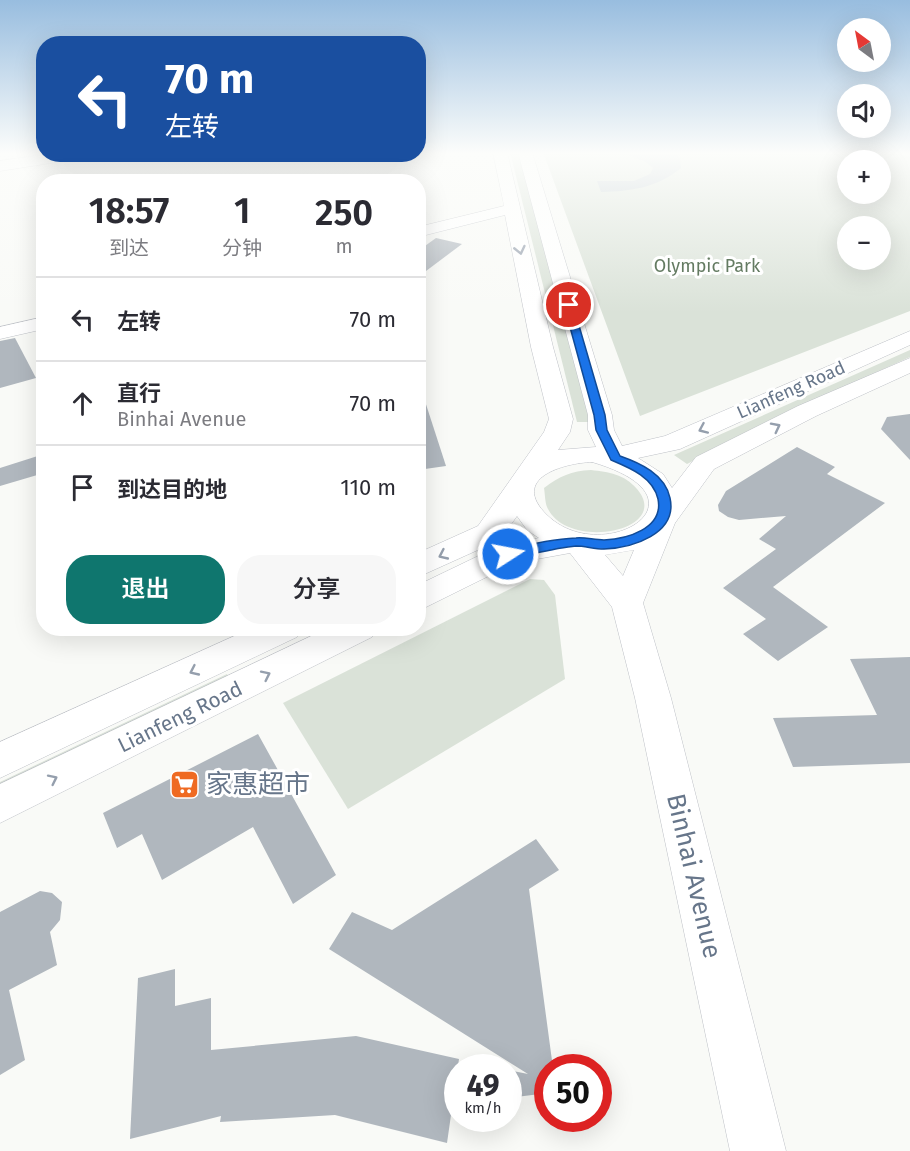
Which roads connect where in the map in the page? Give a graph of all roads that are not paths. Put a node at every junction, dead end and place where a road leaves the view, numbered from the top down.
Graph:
1 (510, 206) edge
2 (540, 206) edge
3 (511, 209) junction
4 (426, 230) edge
5 (36, 325) edge
6 (0, 333) edge
7 (910, 338) edge
8 (910, 365) edge
9 (615, 458) junction
10 (525, 480) junction
11 (661, 521) junction
12 (577, 542) junction
13 (426, 562) edge
14 (426, 595) edge
15 (627, 603) junction
16 (268, 636) edge
17 (344, 636) edge
18 (0, 760) edge
19 (0, 804) edge
20 (758, 1151) edge

1 - 3 main road
2 - 9 main road
3 - 4 main road
3 -> 10 main road
5 - 6 main road
7 -> 9 main road, Lianfeng Road
11 -> 8 main road, Lianfeng Road
9 - 10 main road
9 - 11 main road
10 - 12 main road
10 -> 13 main road
11 - 12 main road
11 - 15 main road
12 - 14 main road
12 - 15 main road
15 - 20 main road, Binhai Avenue
16 -> 18 main road, Lianfeng Road
19 -> 17 main road, Lianfeng Road

